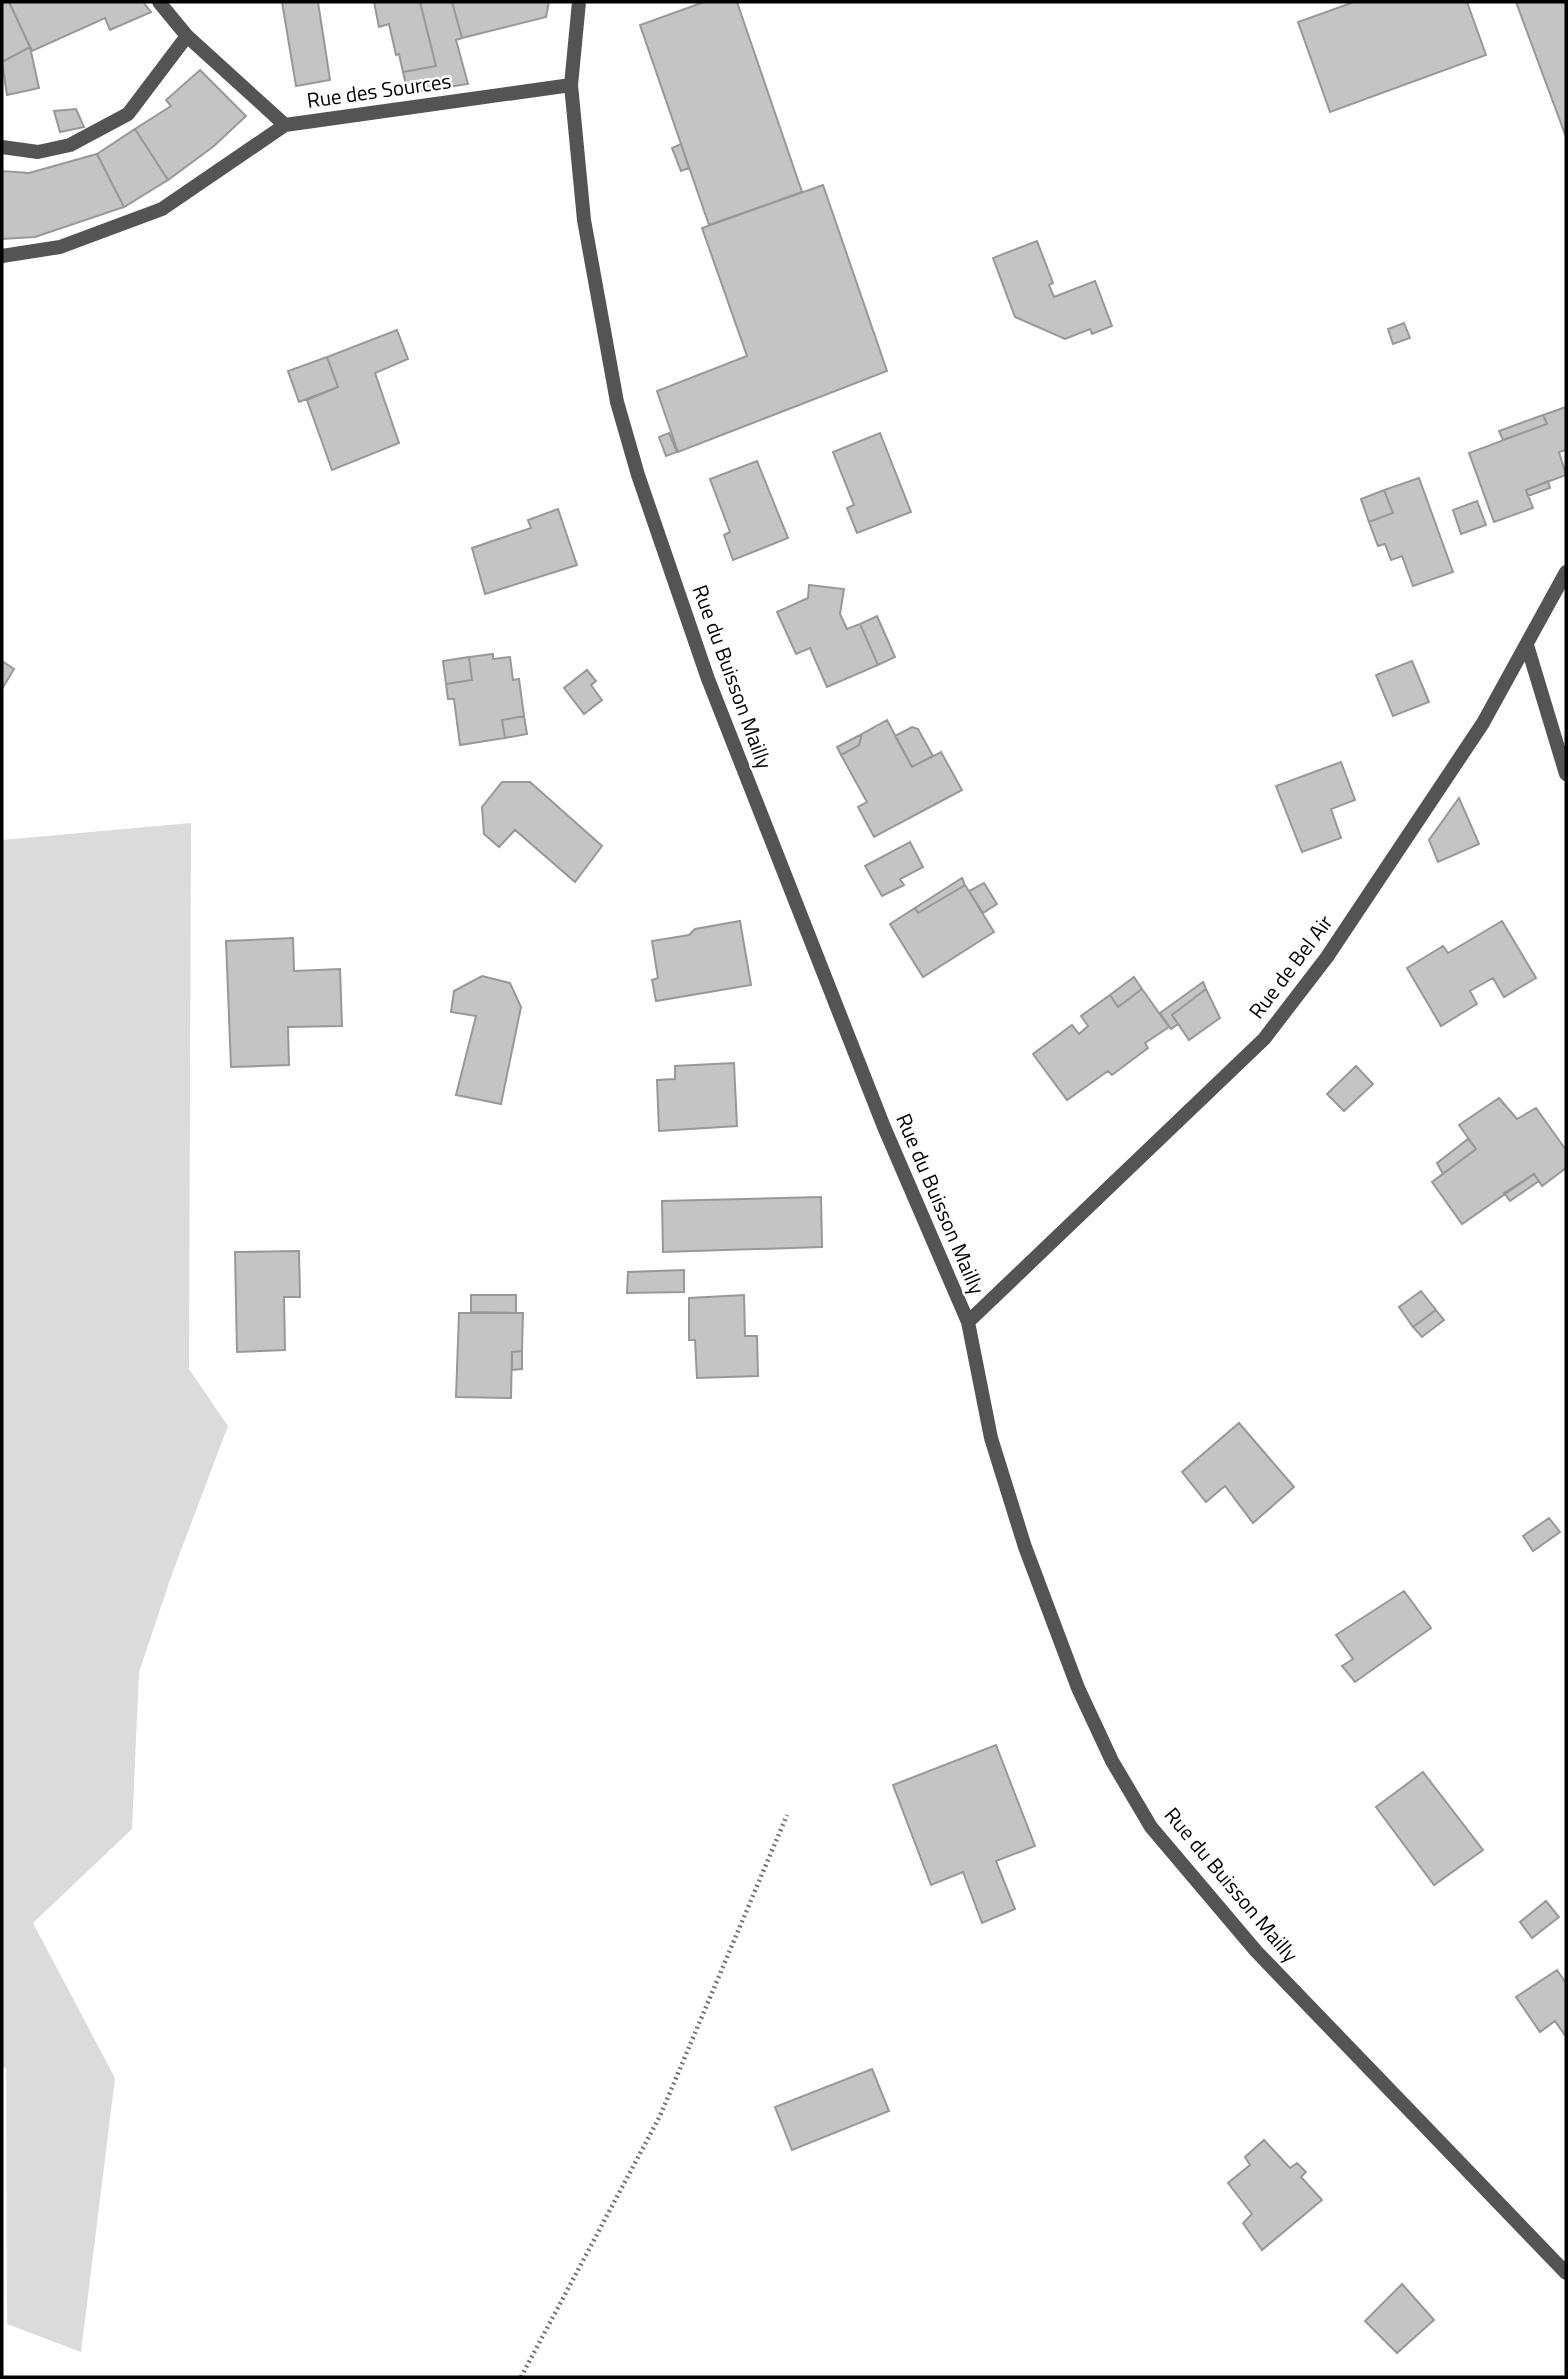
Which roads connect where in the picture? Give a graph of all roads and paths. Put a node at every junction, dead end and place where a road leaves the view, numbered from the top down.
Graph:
1 (159, 2) edge
2 (579, 2) edge
3 (187, 36) junction
4 (571, 85) junction
5 (285, 125) junction
6 (2, 147) edge
7 (2, 256) edge
8 (1566, 572) edge
9 (1527, 645) junction
10 (1566, 774) edge
11 (968, 1322) junction
12 (787, 1815) dead end
13 (1566, 2273) edge
14 (521, 2377) edge

1 - 3 street, Rue des Sources
2 - 4 street, Rue du Buisson Mailly
3 - 5 street, Rue des Sources
3 - 6 street
4 - 5 street, Rue des Sources
4 - 11 street, Rue du Buisson Mailly
5 - 7 street
8 - 9 street, Rue de Bel Air
9 - 10 street
9 - 11 street, Rue de Bel Air
11 - 13 street, Rue du Buisson Mailly
12 - 14 path

